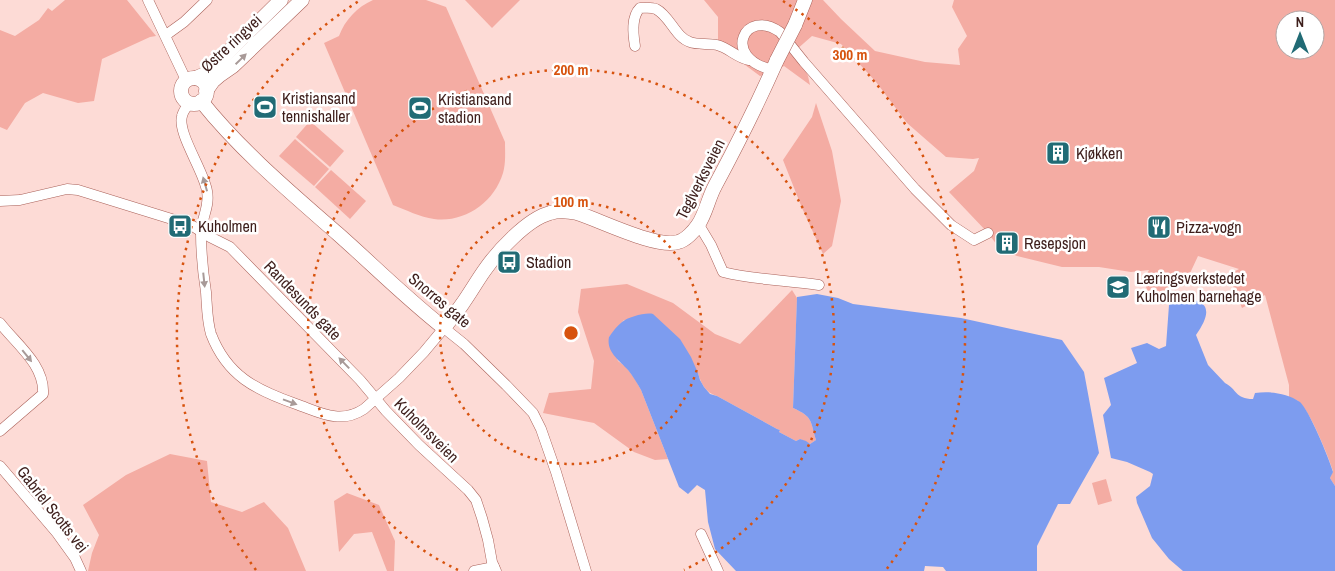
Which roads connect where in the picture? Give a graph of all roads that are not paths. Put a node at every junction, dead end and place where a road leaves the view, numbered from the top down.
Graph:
1 (148, 0) edge
2 (207, 0) edge
3 (281, 0) edge
4 (302, 0) edge
5 (806, 0) edge
6 (166, 35) junction
7 (635, 46) dead end
8 (749, 60) junction
9 (775, 65) junction
10 (191, 79) junction
11 (199, 98) junction
12 (0, 201) edge
13 (699, 225) junction
14 (201, 232) junction
15 (988, 233) dead end
16 (819, 285) dead end
17 (0, 323) edge
18 (444, 328) junction
19 (376, 399) junction
20 (0, 431) edge
21 (0, 466) edge
22 (701, 534) dead end
23 (495, 569) edge
24 (81, 571) edge
25 (474, 571) edge
26 (586, 571) edge
27 (718, 571) edge

1 - 6 street
2 - 6 street
3 - 10 street, Østre ringvei
11 -> 4 street, Østre ringvei
5 - 9 street, Teglverksveien, bridge
6 - 10 street
7 - 8 street
8 - 9 street
8 - 15 street
9 - 13 street, Teglverksveien
10 - 11 street
10 - 11 street
14 -> 11 street, Kuholmsveien
11 - 18 street, Snorres gate
12 - 14 street
13 - 16 street
13 - 18 street, Teglverksveien
19 -> 14 street, Randesunds gate
14 -> 19 street, Kuholmsveien
17 -> 20 street
18 - 19 street, Teglverksveien
18 - 26 street, Snorres gate
19 - 23 street, Kuholmsveien
21 - 24 street, Gabriel Scotts vei
22 - 27 street
23 - 25 street, Kuholmsveien

